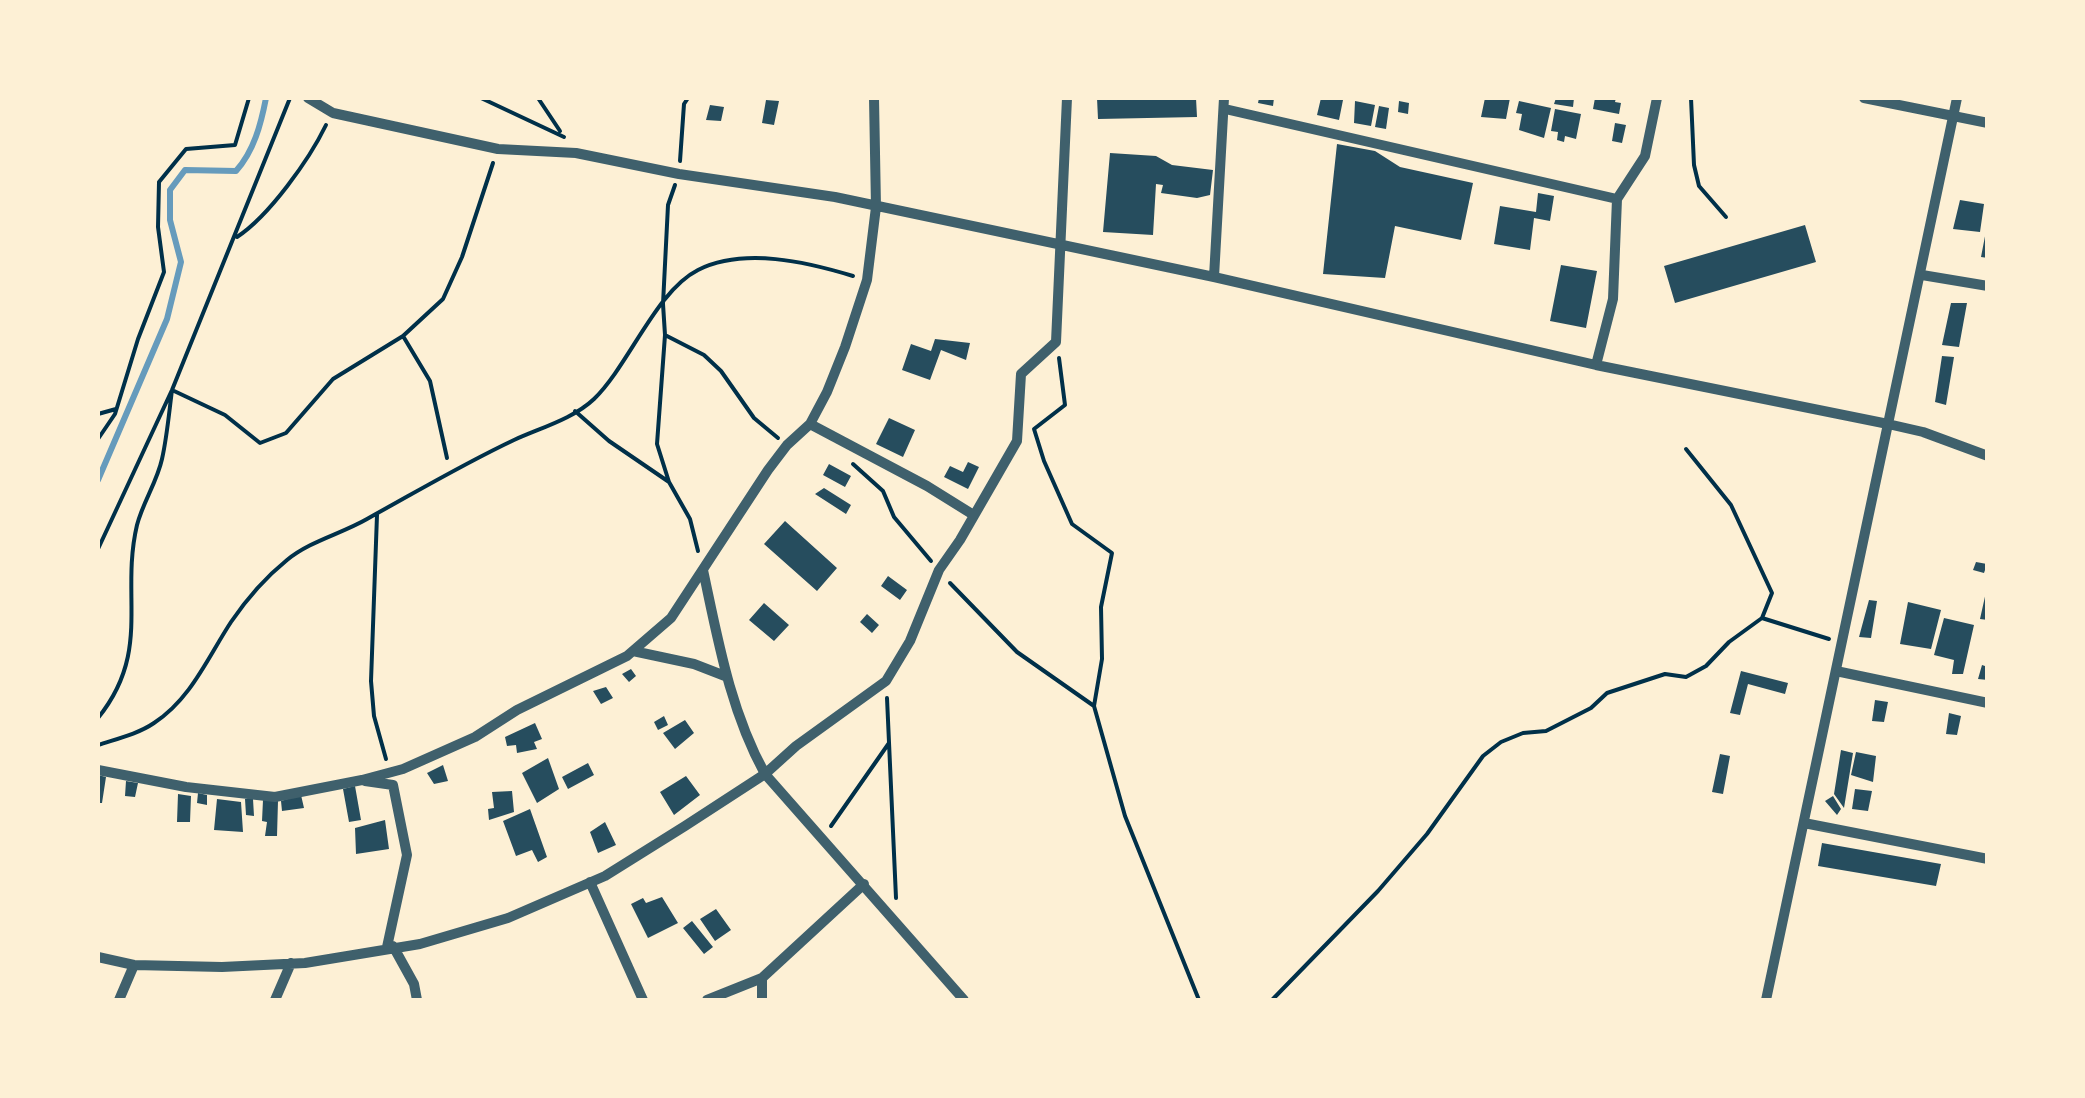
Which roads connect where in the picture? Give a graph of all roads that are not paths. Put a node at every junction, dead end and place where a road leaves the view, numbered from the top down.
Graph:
1 (308, 98) edge
2 (874, 98) edge
3 (1067, 98) edge
4 (1658, 98) edge
5 (1864, 98) edge
6 (1957, 98) edge
7 (1224, 103) edge
8 (1953, 116) junction
9 (1988, 122) edge
10 (1617, 199) junction
11 (876, 207) junction
12 (1060, 246) junction
13 (1922, 275) junction
14 (1214, 277) junction
15 (1988, 286) edge
16 (1596, 365) junction
17 (810, 424) junction
18 (1888, 424) junction
19 (1988, 456) edge
20 (972, 514) junction
21 (703, 570) junction
22 (633, 651) junction
23 (1836, 670) junction
24 (726, 676) junction
25 (1988, 703) edge
26 (98, 770) edge
27 (765, 774) junction
28 (362, 780) junction
29 (1804, 823) junction
30 (1988, 859) edge
31 (590, 882) junction
32 (864, 884) junction
33 (390, 947) junction
34 (98, 958) edge
35 (290, 964) junction
36 (134, 965) junction
37 (762, 978) junction
38 (119, 1000) edge
39 (275, 1000) edge
40 (417, 1000) edge
41 (643, 1000) edge
42 (707, 1000) edge
43 (762, 1000) edge
44 (964, 1000) edge
45 (1766, 1000) edge

1 - 11 street
2 - 11 street
3 - 12 street
4 - 10 street
5 - 8 street
6 - 8 street
7 - 10 street
7 - 14 street
8 - 9 street
8 - 13 street
10 - 16 street
11 - 12 street
11 - 17 street
12 - 14 street
12 - 20 street
13 - 15 street
13 - 18 street
14 - 16 street
16 - 18 street
17 - 20 street
17 - 21 street
18 - 19 street
18 - 23 street
20 - 27 street
21 - 22 street
21 - 24 street
22 - 24 street
22 - 28 street
23 - 25 street
23 - 29 street
24 - 27 street
26 - 28 street
27 - 31 street
27 - 32 street
28 - 33 street
29 - 30 street
29 - 45 street
31 - 33 street
31 - 41 street
32 - 37 street
32 - 44 street
33 - 35 street
33 - 40 street
34 - 36 street
35 - 36 street
35 - 39 street
36 - 38 street
37 - 42 street
37 - 43 street

